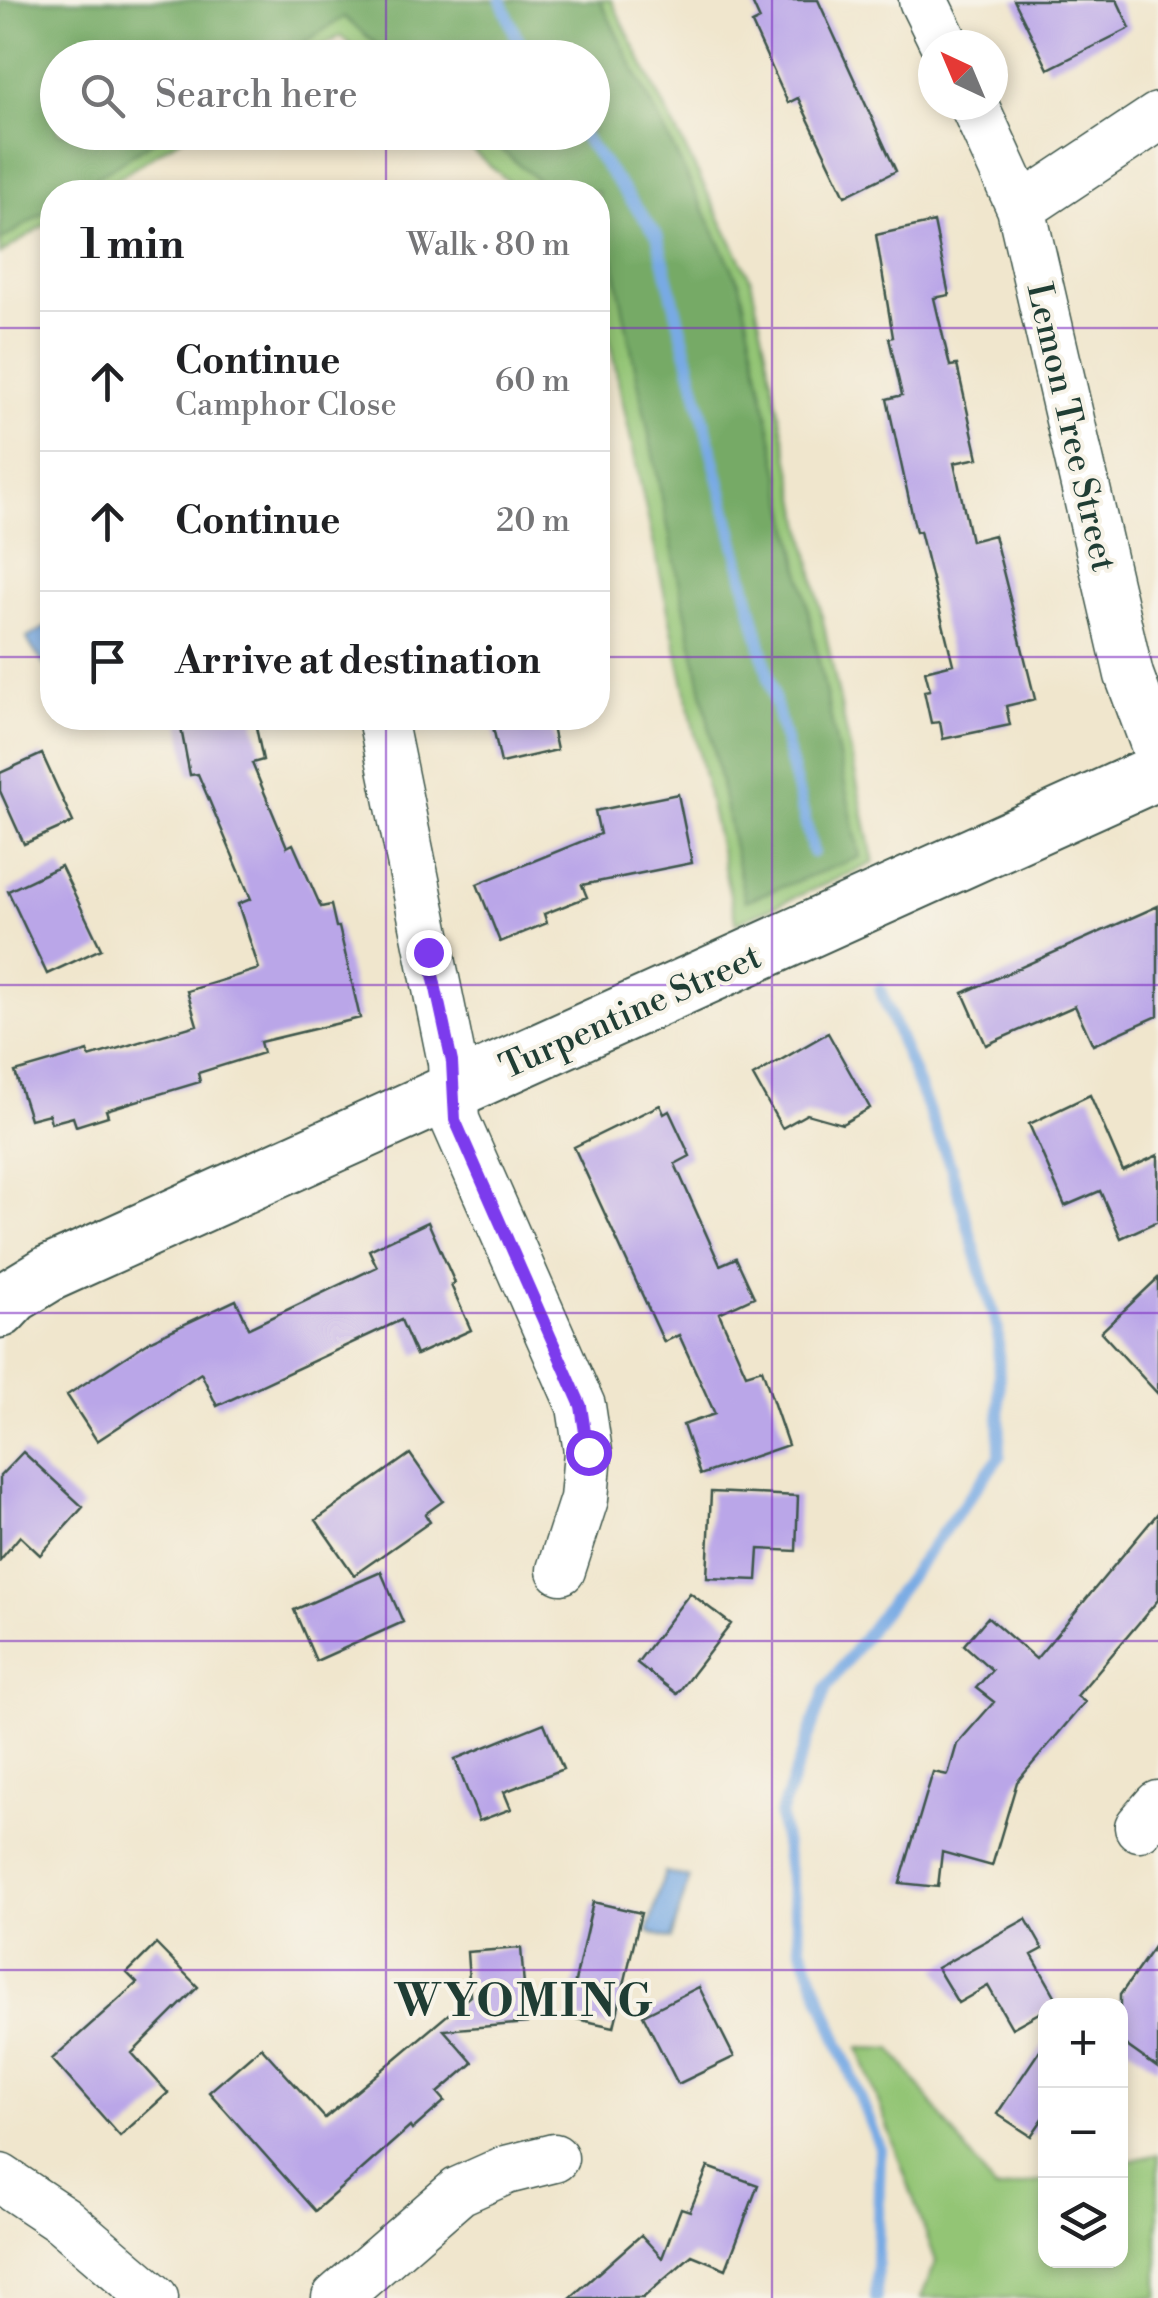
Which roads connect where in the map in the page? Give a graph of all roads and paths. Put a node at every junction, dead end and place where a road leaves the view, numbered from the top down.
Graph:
1 (924, 0) edge
2 (938, 30) edge
3 (1158, 118) edge
4 (981, 120) edge
5 (1021, 208) junction
6 (384, 730) edge
7 (1158, 753) edge
8 (1158, 772) edge
9 (453, 1092) junction
10 (0, 1310) edge
11 (561, 1570) dead end
12 (554, 2158) dead end
13 (0, 2178) edge
14 (154, 2298) edge
15 (336, 2298) edge

1 - 2 street
3 - 5 street
4 - 5 street, Lemon Tree Street
5 - 7 street, Lemon Tree Street
6 - 9 street
8 - 9 street, Turpentine Street
9 - 10 street, Turpentine Street
9 - 11 street
12 - 15 street
13 - 14 street

